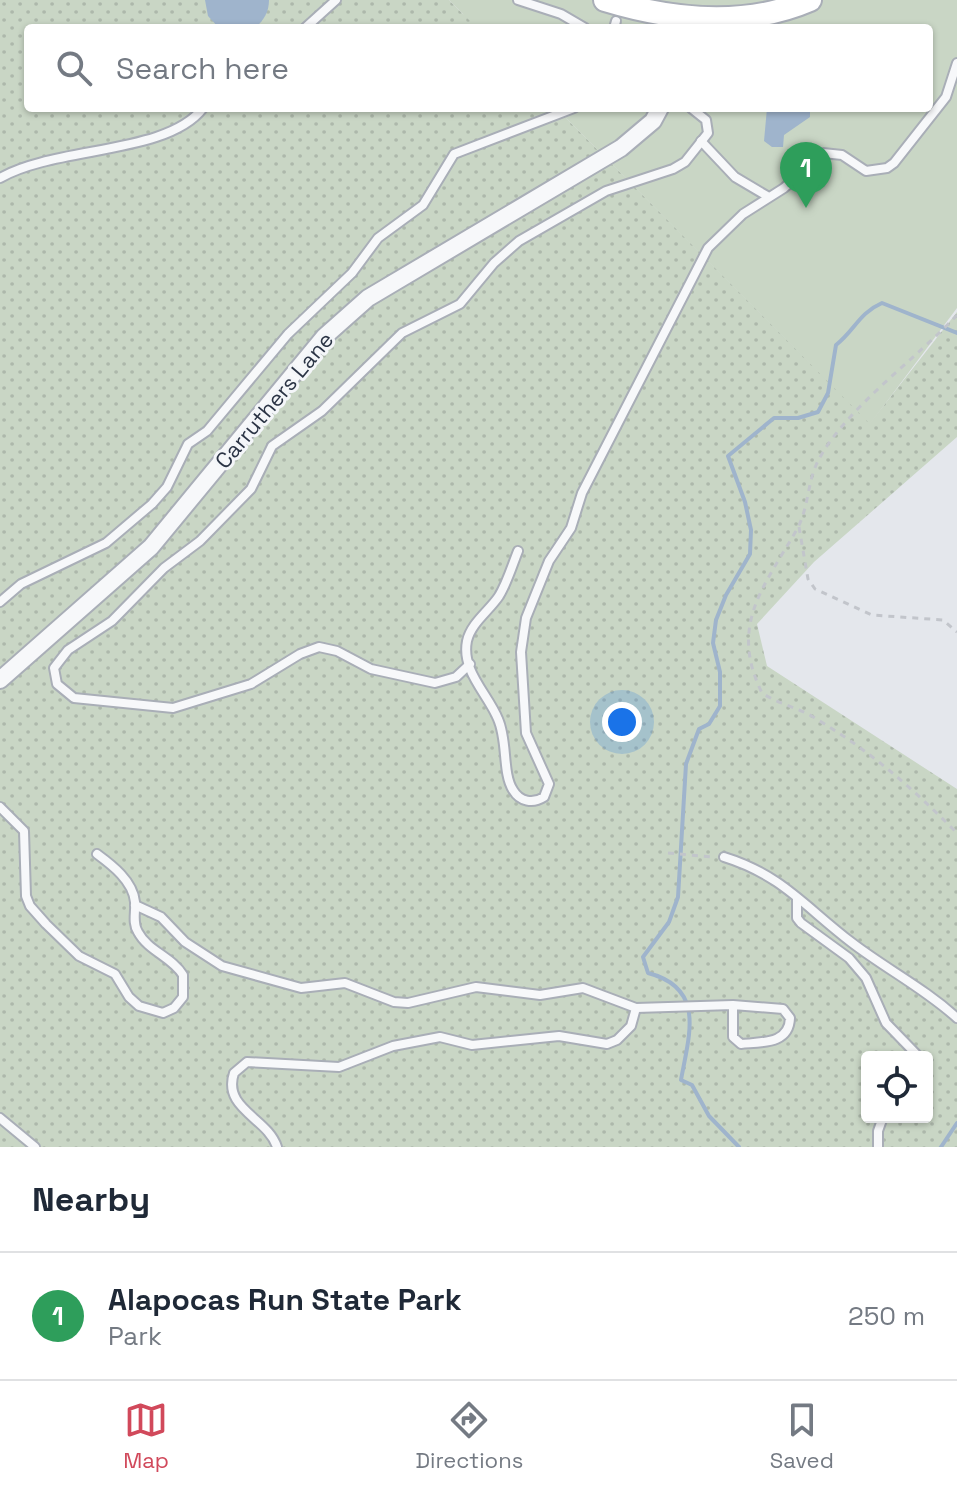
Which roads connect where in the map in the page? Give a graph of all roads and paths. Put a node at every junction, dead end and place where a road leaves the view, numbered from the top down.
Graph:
1 (336, 0) edge
2 (518, 0) edge
3 (605, 0) edge
4 (810, 0) edge
5 (685, 22) edge
6 (309, 24) edge
7 (578, 24) edge
8 (957, 63) edge
9 (199, 112) edge
10 (564, 112) edge
11 (658, 112) edge
12 (696, 112) edge
13 (701, 141) junction
14 (0, 178) edge
15 (767, 196) junction
16 (957, 315) edge
17 (799, 527) junction
18 (518, 551) dead end
19 (0, 602) edge
20 (957, 632) edge
21 (470, 664) junction
22 (0, 680) edge
23 (0, 807) edge
24 (957, 833) edge
25 (668, 853) dead end
26 (97, 854) dead end
27 (724, 857) joint
28 (797, 899) junction
29 (135, 905) junction
30 (733, 1005) junction
31 (636, 1008) junction
32 (957, 1018) edge
33 (913, 1051) edge
34 (0, 1118) edge
35 (882, 1123) edge
36 (35, 1147) edge
37 (277, 1147) edge
38 (878, 1147) edge

1 - 6 lane
2 - 7 lane
3 - 5 street
4 - 5 street
8 - 15 lane
9 - 14 lane
10 - 19 lane
11 - 22 street, Carruthers Lane
12 - 13 lane
13 - 15 lane
13 - 21 lane
15 - 21 lane
16 - 17 path
17 - 20 path
17 - 24 path
18 - 21 lane
23 - 29 lane
25 - 27 path
26 - 29 lane
27 - 28 lane
28 - 32 lane
28 - 33 lane
29 - 31 lane
30 - 30 lane
30 - 31 lane
31 - 37 lane
34 - 36 lane
35 - 38 lane

